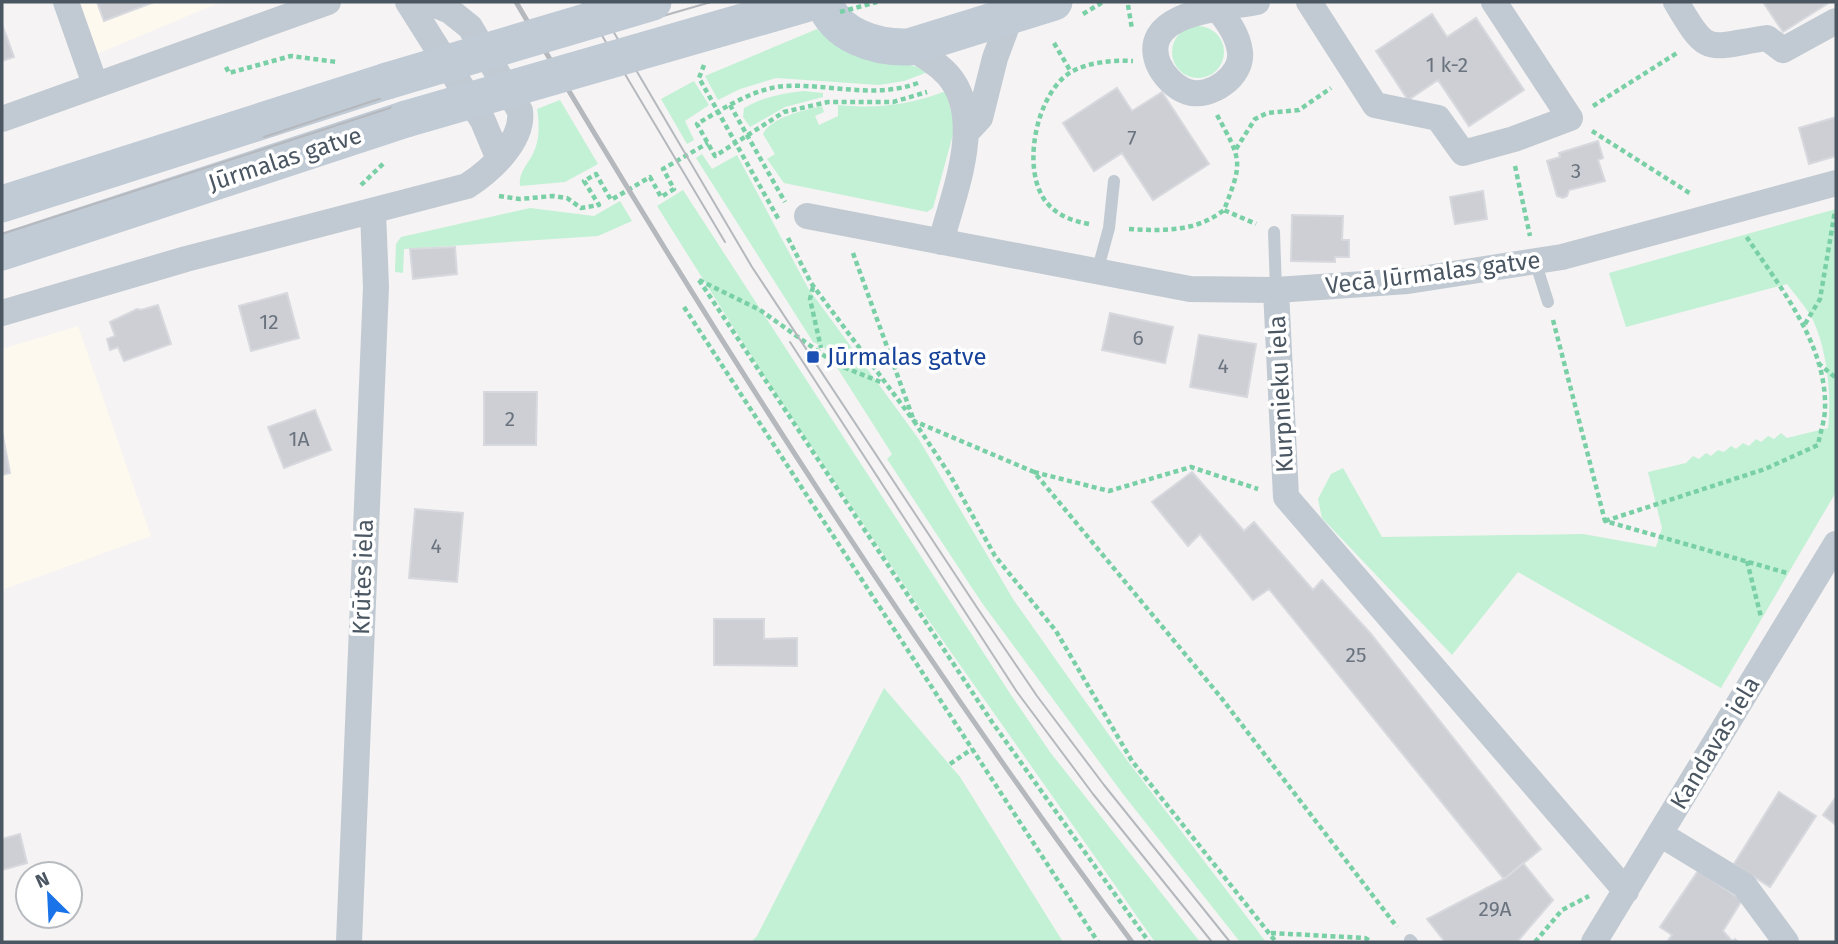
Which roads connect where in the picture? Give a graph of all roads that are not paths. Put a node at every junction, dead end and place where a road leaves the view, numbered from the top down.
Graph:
1 (66, 2) edge
2 (328, 2) edge
3 (408, 2) edge
4 (428, 2) edge
5 (653, 2) edge
6 (812, 2) edge
7 (824, 2) edge
8 (1054, 2) edge
9 (1257, 2) edge
10 (1309, 2) edge
11 (1494, 2) edge
12 (1676, 2) edge
13 (1217, 9) junction
14 (1010, 15) junction
15 (1836, 21) edge
16 (908, 47) junction
17 (95, 84) junction
18 (2, 119) edge
19 (966, 133) junction
20 (498, 157) junction
21 (1114, 181) dead end
22 (1836, 183) edge
23 (2, 204) edge
24 (373, 212) junction
25 (807, 216) road end
26 (1274, 232) road end
27 (941, 242) junction
28 (2, 252) edge
29 (1535, 261) junction
30 (1097, 272) junction
31 (1276, 290) junction
32 (1548, 302) road end
33 (2, 313) edge
34 (1836, 544) edge
35 (1660, 834) junction
36 (1626, 891) junction
37 (349, 942) edge
38 (1594, 942) edge
39 (1786, 942) edge

1 - 17 street
2 - 17 street
3 - 20 street
4 - 20 street
5 - 23 main road, Jūrmalas gatve, bridge
6 - 28 main road, Jūrmalas gatve, bridge
7 - 16 main road
8 - 14 main road
9 - 13 street
10 - 11 street
12 - 15 street
13 - 13 street
14 - 16 main road
14 - 19 street
16 - 19 street
17 - 18 street
19 - 27 street
20 - 24 street
21 - 30 lane
22 - 29 street, Vecā Jūrmalas gatve
24 - 33 street
24 - 37 street, Krūtes iela
25 - 27 street, Vecā Jūrmalas gatve
26 - 31 lane
27 - 30 street, Vecā Jūrmalas gatve
29 - 31 street, Vecā Jūrmalas gatve
29 - 32 lane
30 - 31 street, Vecā Jūrmalas gatve
31 - 36 street, Kurpnieku iela
34 - 35 street, Kandavas iela
35 - 36 street, Kandavas iela
35 - 39 street
36 - 38 street, Kandavas iela

